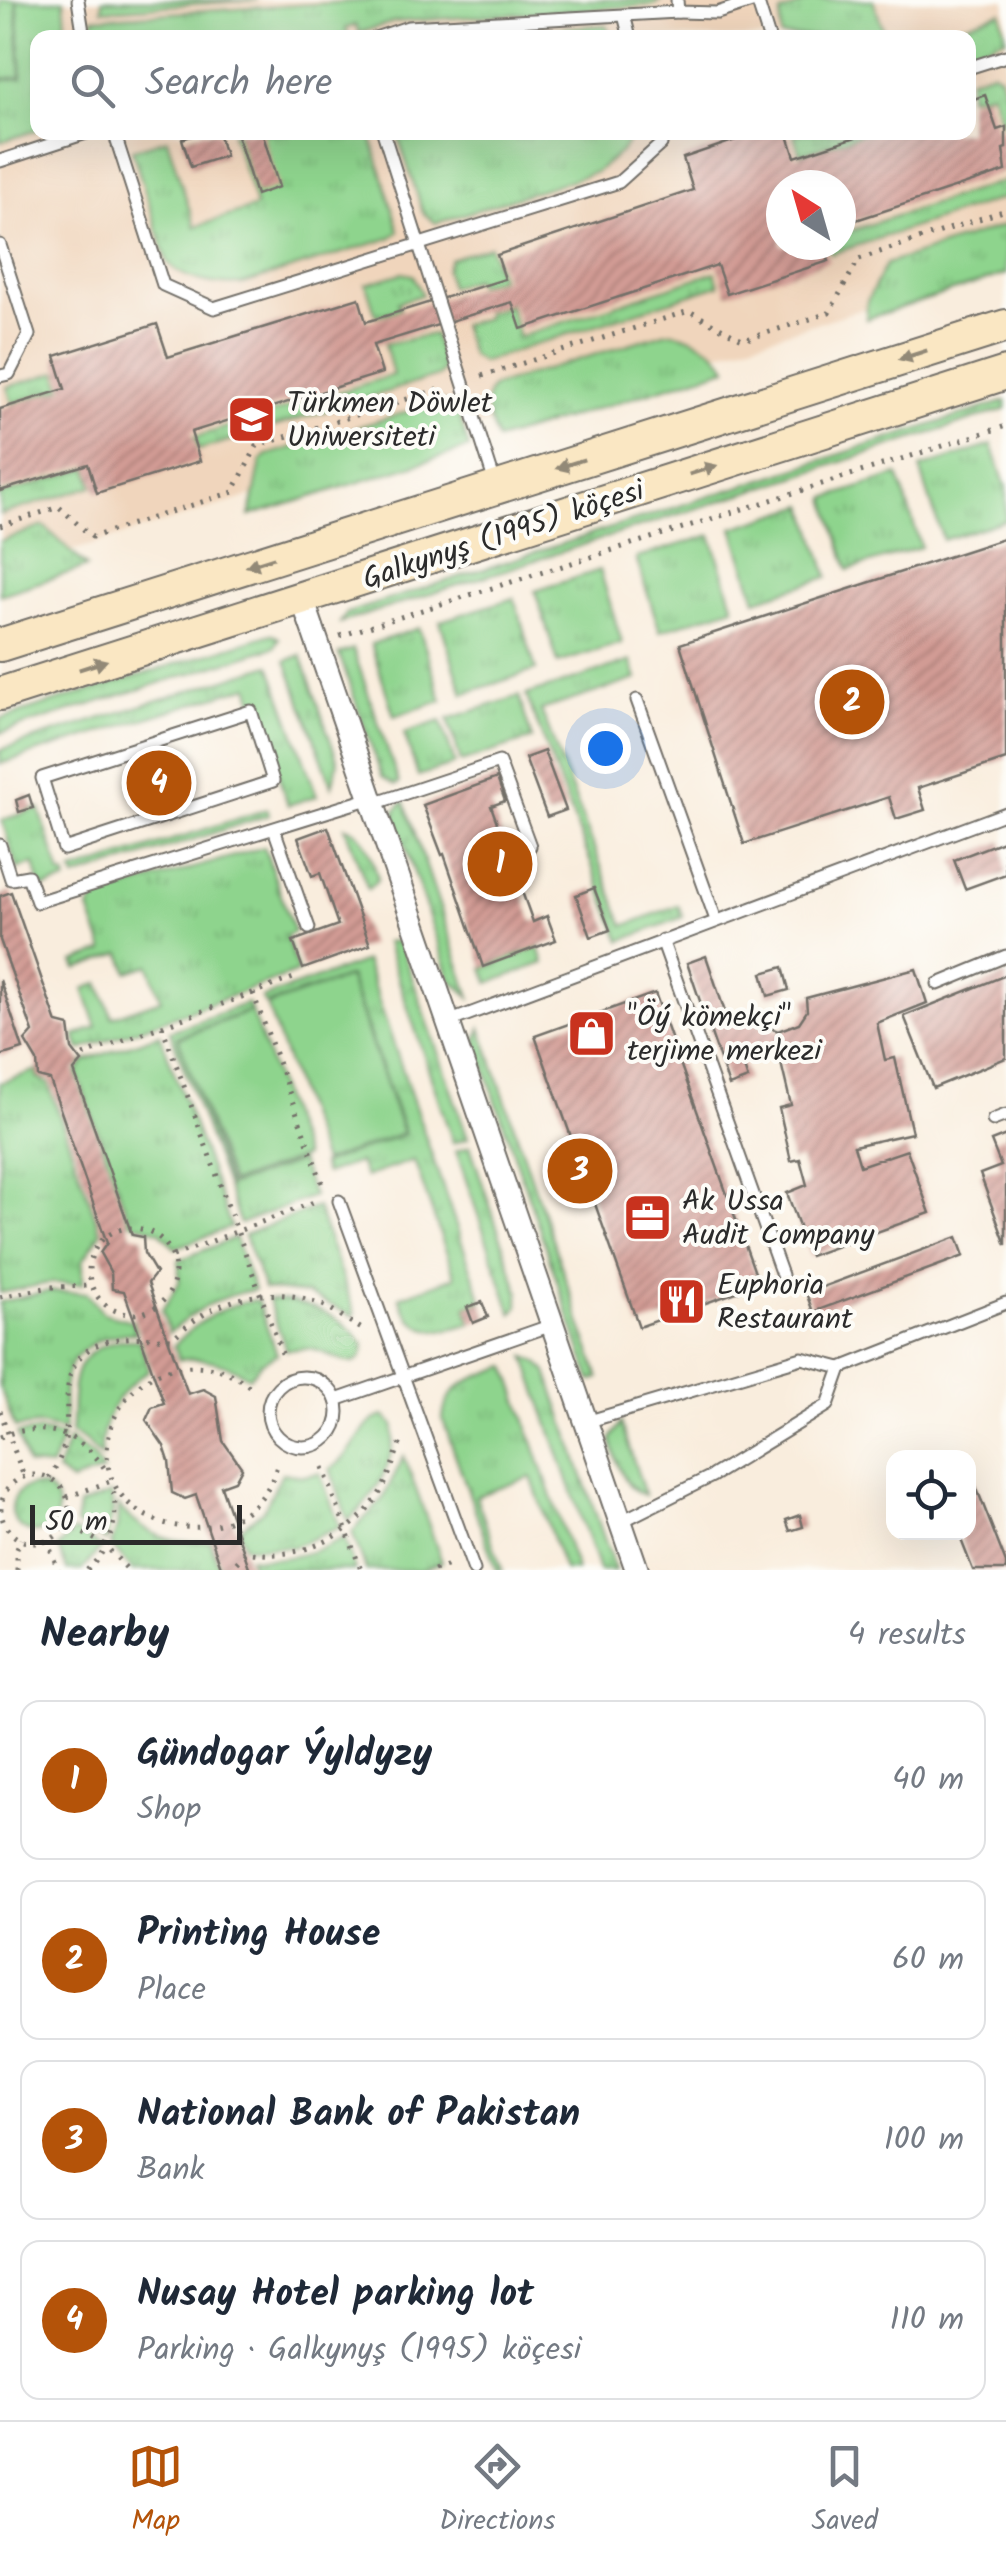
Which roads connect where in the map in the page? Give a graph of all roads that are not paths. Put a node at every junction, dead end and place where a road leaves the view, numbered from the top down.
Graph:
1 (78, 0) edge
2 (757, 0) edge
3 (678, 6) edge
4 (624, 15) junction
5 (83, 30) edge
6 (399, 30) edge
7 (628, 30) edge
8 (766, 30) edge
9 (1006, 56) edge
10 (976, 65) edge
11 (64, 140) edge
12 (117, 140) edge
13 (386, 140) edge
14 (660, 140) edge
15 (0, 160) edge
16 (419, 244) junction
17 (0, 245) edge
18 (1006, 326) edge
19 (1006, 373) edge
20 (0, 376) edge
21 (496, 487) junction
22 (302, 598) junction
23 (0, 645) edge
24 (0, 694) edge
25 (637, 700) dead end
26 (42, 778) joint
27 (372, 801) junction
28 (1006, 813) edge
29 (274, 829) junction
30 (0, 845) edge
31 (530, 846) dead end
32 (716, 920) junction
33 (309, 928) dead end
34 (662, 940) junction
35 (1006, 956) edge
36 (938, 984) dead end
37 (448, 1022) junction
38 (1006, 1115) edge
39 (993, 1120) dead end
40 (339, 1201) dead end
41 (782, 1275) dead end
42 (1006, 1303) edge
43 (552, 1324) junction
44 (841, 1368) junction
45 (403, 1376) junction
46 (336, 1400) junction
47 (586, 1422) junction
48 (620, 1522) junction
49 (474, 1570) edge
50 (637, 1570) edge

1 - 5 lane
2 - 3 lane
2 - 8 lane
3 - 4 lane
4 - 6 lane
4 - 7 lane
9 - 10 lane
11 - 15 lane
12 - 16 lane
13 - 16 lane
14 - 16 lane
16 - 21 lane
17 - 20 lane
18 -> 21 main road, Galkynyş (1995) köçesi
22 -> 19 main road, Galkynyş (1995) köçesi
21 -> 23 main road, Galkynyş (1995) köçesi
24 -> 22 main road, Galkynyş (1995) köçesi
22 - 27 street
25 - 32 lane
26 - 26 lane
27 - 29 lane
27 - 31 lane
27 - 37 street
28 - 32 lane
29 - 30 lane
29 - 33 lane
32 - 34 lane
34 - 37 lane
34 - 41 lane
35 - 36 lane
37 - 43 street
38 - 39 lane
40 - 45 lane
42 - 44 lane
43 - 45 lane
43 - 47 street
44 - 47 lane
44 - 48 lane
45 - 46 lane
45 - 49 lane
46 - 46 lane
47 - 48 street
48 - 50 street

